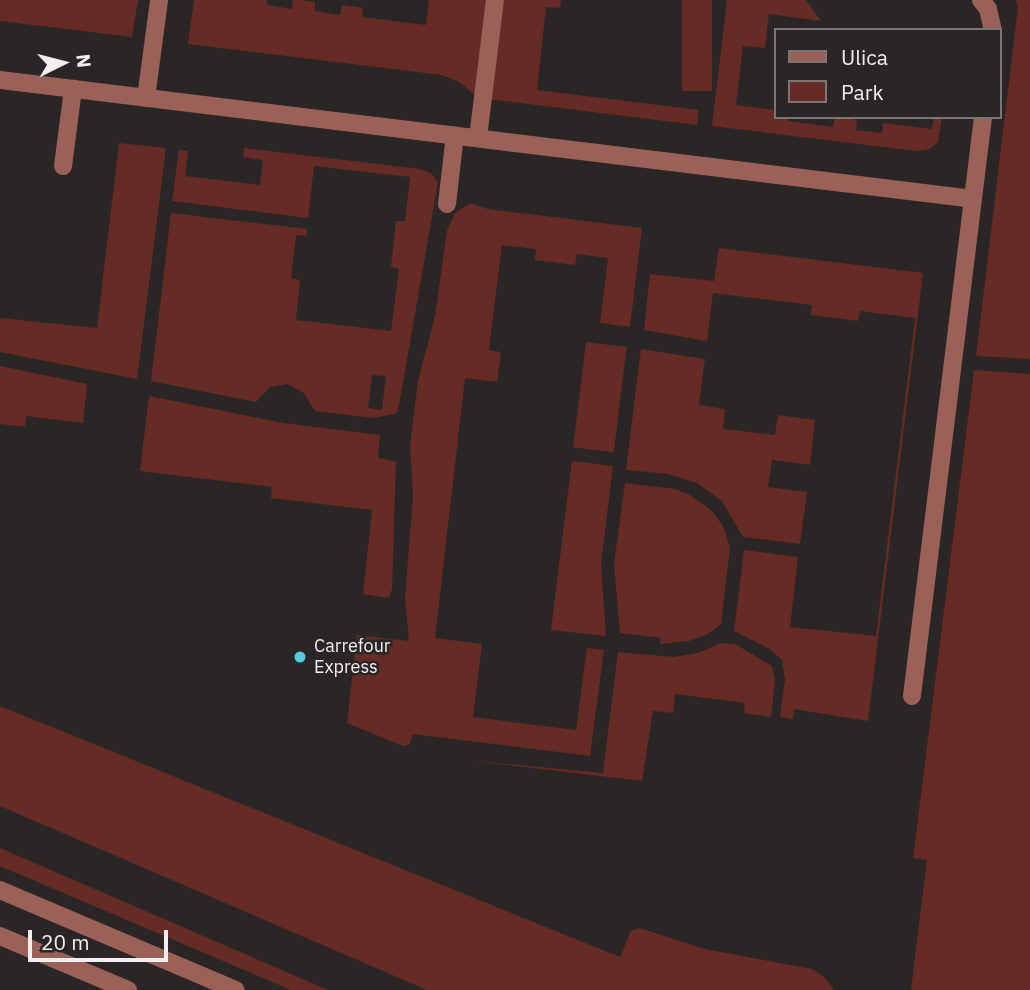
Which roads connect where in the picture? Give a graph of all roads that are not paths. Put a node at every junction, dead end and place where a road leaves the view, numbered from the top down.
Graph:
1 (159, 0) edge
2 (495, 0) edge
3 (981, 0) edge
4 (993, 28) edge
5 (0, 80) edge
6 (73, 89) junction
7 (146, 98) junction
8 (983, 119) edge
9 (455, 135) junction
10 (478, 138) junction
11 (64, 166) dead end
12 (973, 199) junction
13 (447, 204) dead end
14 (912, 695) dead end
15 (0, 890) edge
16 (0, 936) edge
17 (128, 990) edge
18 (236, 990) edge

1 - 7 street
2 - 10 street
3 - 4 street
5 - 6 street
6 - 7 street
6 - 11 street
7 - 9 street
8 - 12 street
9 - 10 street
9 - 13 street
10 - 12 street
12 - 14 street
15 - 18 street
16 - 17 street

